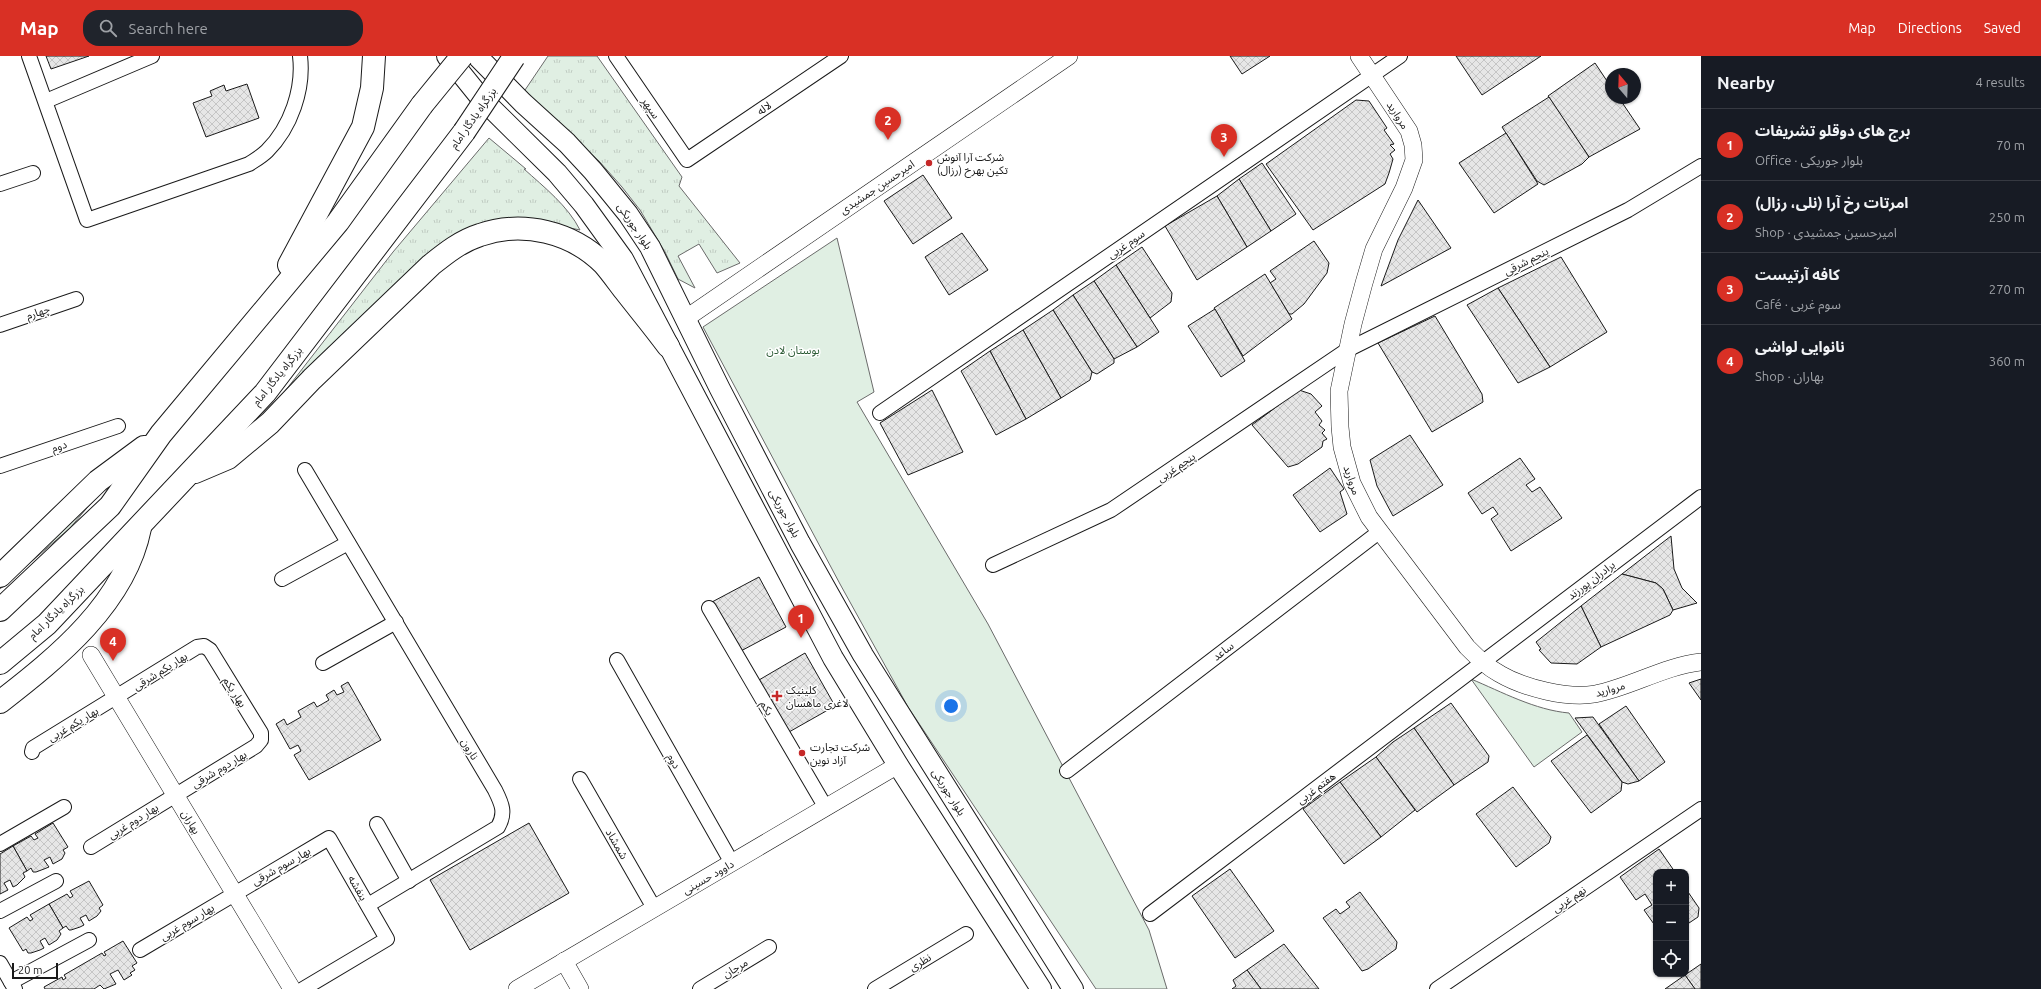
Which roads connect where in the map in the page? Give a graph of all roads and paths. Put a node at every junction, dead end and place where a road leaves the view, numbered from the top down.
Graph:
1 (29, 56) edge
2 (152, 56) edge
3 (300, 56) edge
4 (374, 56) edge
5 (447, 56) edge
6 (462, 56) edge
7 (477, 56) edge
8 (841, 56) edge
9 (1068, 56) edge
10 (1358, 56) edge
11 (1400, 56) edge
12 (515, 57) edge
13 (619, 57) edge
14 (1051, 61) edge
15 (1372, 75) junction
16 (46, 101) junction
17 (687, 160) joint
18 (1701, 166) edge
19 (33, 173) dead end
20 (0, 184) edge
21 (76, 299) dead end
22 (269, 303) junction
23 (685, 319) junction
24 (0, 325) edge
25 (668, 346) junction
26 (1347, 350) junction
27 (880, 413) dead end
28 (118, 426) dead end
29 (161, 434) junction
30 (0, 466) edge
31 (305, 470) dead end
32 (188, 474) junction
33 (1701, 497) edge
34 (140, 526) junction
35 (1379, 532) junction
36 (348, 543) junction
37 (993, 565) dead end
38 (0, 576) edge
39 (282, 579) dead end
40 (709, 608) dead end
41 (0, 610) edge
42 (396, 622) junction
43 (204, 646) joint
44 (91, 655) dead end
45 (863, 655) junction
46 (833, 658) junction
47 (617, 660) dead end
48 (1482, 662) junction
49 (1701, 662) edge
50 (0, 663) edge
51 (323, 663) dead end
52 (117, 698) junction
53 (0, 702) edge
54 (262, 740) joint
55 (32, 752) dead end
56 (898, 765) junction
57 (1067, 770) dead end
58 (580, 779) dead end
59 (175, 796) junction
60 (64, 807) dead end
61 (826, 808) junction
62 (1701, 809) edge
63 (377, 824) dead end
64 (329, 838) joint
65 (0, 844) edge
66 (91, 847) dead end
67 (732, 863) junction
68 (56, 881) dead end
69 (409, 881) junction
70 (234, 894) junction
71 (368, 905) junction
72 (654, 908) junction
73 (0, 911) edge
74 (1150, 914) dead end
75 (966, 934) dead end
76 (89, 940) dead end
77 (770, 947) dead end
78 (140, 950) dead end
79 (564, 962) junction
80 (0, 963) edge
81 (13, 986) edge
82 (292, 989) edge
83 (303, 989) edge
84 (517, 989) edge
85 (580, 989) edge
86 (700, 989) edge
87 (875, 989) edge
88 (1041, 989) edge
89 (1073, 989) edge
90 (1437, 989) edge

1 - 16 street
2 - 16 street
3 - 16 street
4 - 22 highway
5 - 25 main road
6 - 22 highway, bridge
7 - 23 main road, بلوار جوریکی
8 - 17 street, لاله
9 - 14 street, امیرحسین جمشیدی
10 - 15 street, مروارید
11 - 15 street, سوم غربی
12 - 32 highway, بزرگراه یادگار امام, bridge
13 - 17 street, سپهر
14 - 23 street, امیرحسین جمشیدی
15 - 26 street, مروارید
15 - 27 street, سوم غربی
18 - 26 street, پنجم شرقی
19 - 20 street
21 - 24 street, چهارم
22 - 29 highway
23 - 45 main road, بلوار جوریکی
25 - 32 highway
25 - 46 main road
26 - 35 street, مروارید
26 - 37 street, پنجم غربی
28 - 30 street, دوم
29 - 38 highway
29 - 41 highway
31 - 36 street, نارون
32 - 34 highway, بزرگراه یادگار امام
33 - 48 street, برادران پورزند
34 - 50 highway, بزرگراه یادگار امام
34 - 53 highway
35 - 48 street, مروارید
35 - 57 street, ساعد
36 - 39 street
36 - 42 street, نارون
40 - 61 street, یکم
42 - 51 street
42 - 69 street, نارون
43 - 52 street, بهار یکم شرقی
43 - 54 street, بهار یکم
44 - 52 street, بهاران
45 - 46 main road
45 - 89 main road, بلوار جوریکی
46 - 56 main road
47 - 67 street, دوم
48 - 49 street, مروارید
48 - 74 street, هفتم غربی
52 - 55 street, بهار یکم غربی
52 - 59 street, بهاران
54 - 59 street, بهار دوم شرقی
56 - 61 street, داوود حسینی
56 - 88 main road
58 - 72 street, شمشاد
59 - 66 street, بهار دوم غربی
59 - 70 street, بهاران
60 - 65 street
61 - 67 street, داوود حسینی
62 - 90 street, نهم غربی
63 - 69 street
64 - 70 street, بهار سوم شرقی
64 - 71 street, بنفشه
67 - 72 street, داوود حسینی
68 - 73 street
69 - 71 street, نارون
70 - 78 street, بهار سوم غربی
70 - 82 street, بهاران
71 - 83 street, بنفشه
72 - 79 street, داوود حسینی
75 - 87 street, نظری
76 - 81 street
77 - 86 street, مرجان
79 - 84 street, داوود حسینی
79 - 85 street
80 - 81 street

